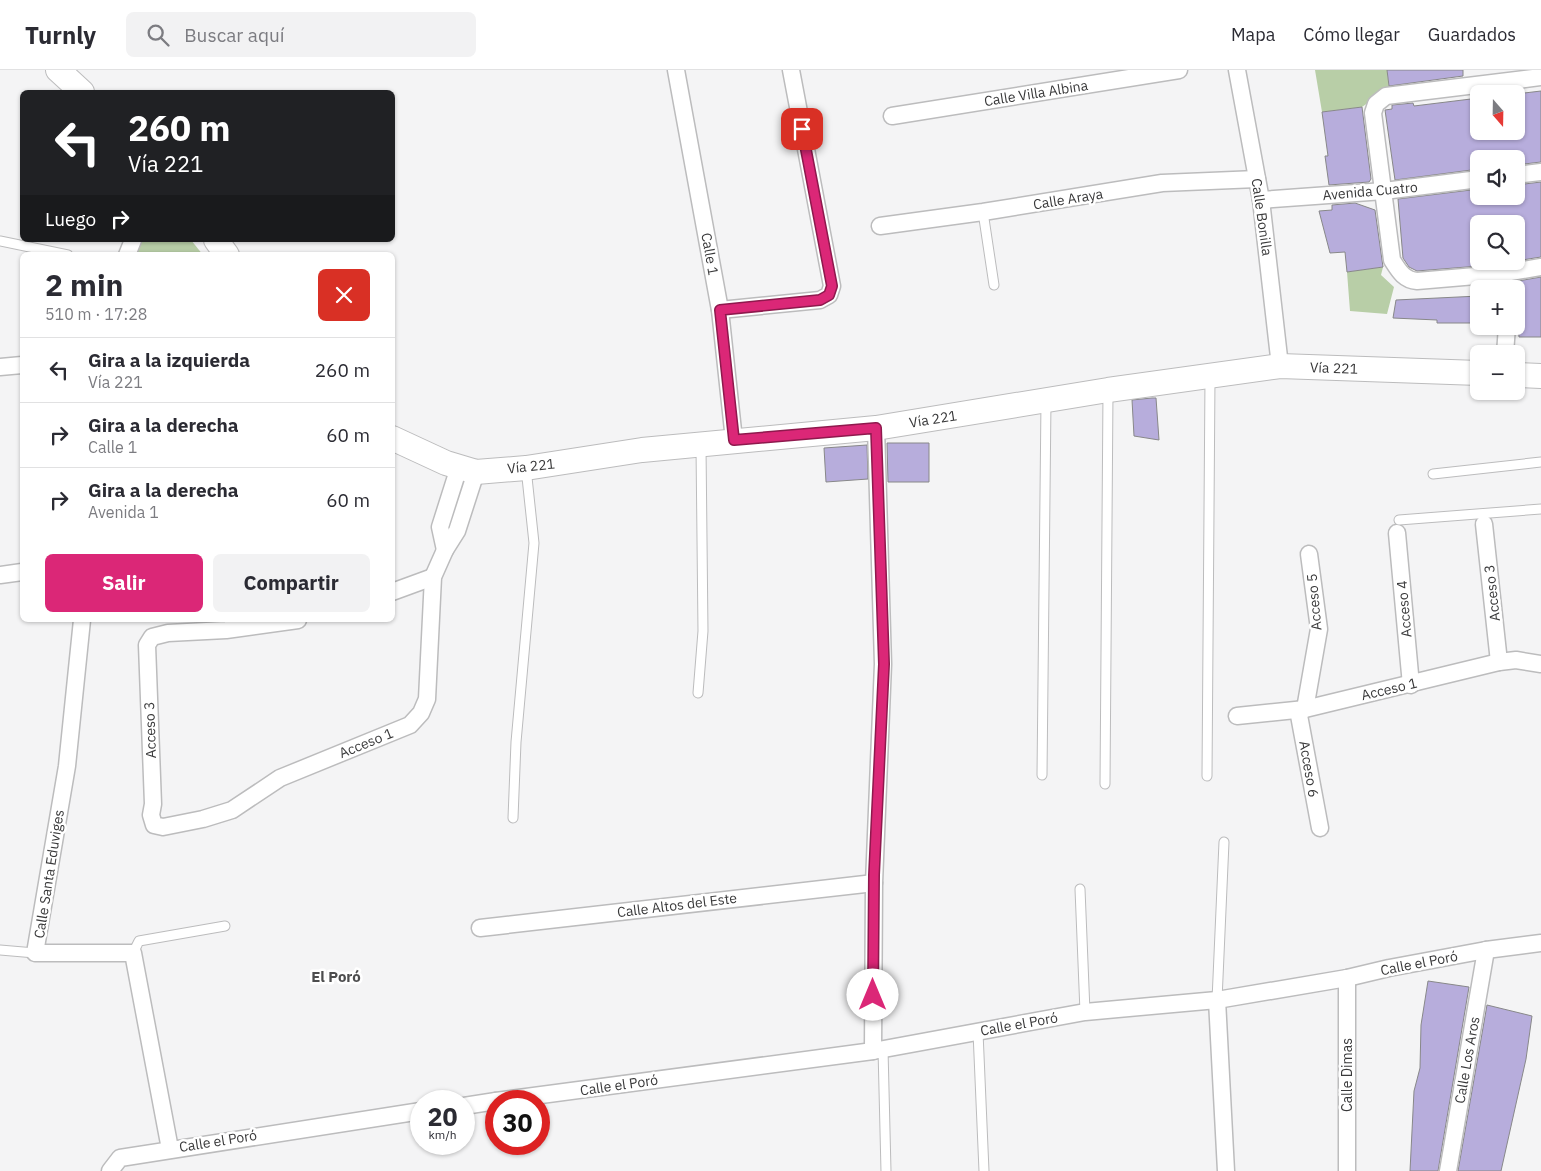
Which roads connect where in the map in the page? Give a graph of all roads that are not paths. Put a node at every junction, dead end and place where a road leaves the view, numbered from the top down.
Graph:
1 (58, 70) edge
2 (676, 70) edge
3 (791, 70) edge
4 (1180, 70) edge
5 (1237, 70) edge
6 (1541, 77) edge
7 (80, 90) edge
8 (892, 116) dead end
9 (1541, 172) edge
10 (1525, 174) edge
11 (1257, 179) junction
12 (1470, 180) edge
13 (1384, 192) junction
14 (1260, 200) junction
15 (983, 212) junction
16 (880, 226) dead end
17 (0, 241) edge
18 (53, 252) edge
19 (1541, 267) edge
20 (1503, 280) edge
21 (1470, 281) edge
22 (994, 285) dead end
23 (720, 310) junction
24 (20, 365) edge
25 (1280, 366) junction
26 (0, 367) edge
27 (1470, 373) edge
28 (1210, 375) junction
29 (1525, 375) edge
30 (1541, 376) edge
31 (1108, 390) junction
32 (1046, 401) junction
33 (876, 428) junction
34 (395, 439) edge
35 (734, 440) junction
36 (701, 444) junction
37 (1541, 462) edge
38 (526, 468) junction
39 (468, 469) junction
40 (1433, 474) dead end
41 (1541, 509) edge
42 (1484, 524) dead end
43 (1398, 526) joint
44 (1309, 554) dead end
45 (20, 572) edge
46 (0, 575) edge
47 (433, 577) junction
48 (395, 591) edge
49 (82, 622) edge
50 (284, 622) edge
51 (1499, 662) junction
52 (1541, 664) edge
53 (1411, 685) junction
54 (698, 693) dead end
55 (1302, 709) junction
56 (1237, 716) dead end
57 (1042, 776) dead end
58 (1207, 776) dead end
59 (1105, 784) dead end
60 (514, 818) dead end
61 (154, 825) joint
62 (1320, 828) dead end
63 (1224, 842) dead end
64 (874, 882) junction
65 (1080, 889) dead end
66 (225, 926) dead end
67 (480, 928) dead end
68 (1541, 943) edge
69 (0, 950) edge
70 (1486, 950) junction
71 (36, 953) junction
72 (132, 953) junction
73 (1347, 978) junction
74 (1217, 1000) junction
75 (1085, 1012) junction
76 (978, 1032) junction
77 (878, 1050) junction
78 (550, 1094) edge
79 (410, 1113) edge
80 (170, 1149) junction
81 (110, 1171) edge
82 (886, 1171) edge
83 (984, 1171) edge
84 (1226, 1171) edge
85 (1347, 1171) edge
86 (1448, 1171) edge

1 - 7 main road
2 - 23 street, Calle 1
3 - 23 street
4 - 8 street, Calle Villa Albina
5 - 11 street, Calle Bonilla
6 - 13 street
9 - 10 street
11 - 14 street, Calle Bonilla
11 - 15 street, Calle Araya
12 - 13 street, Avenida Cuatro
13 - 14 street, Avenida Cuatro
13 - 21 street
14 - 25 street, Calle Bonilla
15 - 16 street, Calle Araya
15 - 22 lane
17 - 18 lane
19 - 20 street
23 - 35 street, Calle 1
24 - 26 street
25 - 27 main road, Vía 221
25 - 28 main road, Vía 221
28 - 31 main road, Vía 221
28 - 58 lane
29 - 30 main road
31 - 32 main road, Vía 221
31 - 59 lane
32 - 33 main road, Vía 221
32 - 57 lane
33 - 35 main road, Vía 221
33 - 64 street
34 - 39 main road, Vía 221
35 - 36 main road, Vía 221
36 - 38 main road, Vía 221
36 - 54 lane
37 - 40 lane
38 - 39 main road, Vía 221
38 - 60 lane
39 - 47 street, Acceso 1
41 - 43 lane
42 - 51 street, Acceso 3
43 - 53 street, Acceso 4
44 - 55 street, Acceso 5
45 - 46 street
47 - 48 street
47 - 61 street, Acceso 1
49 - 71 street, Calle Santa Eduviges
50 - 61 street, Acceso 3
51 - 52 street, Acceso 1
51 - 53 street, Acceso 1
53 - 55 street, Acceso 1
55 - 56 street, Acceso 1
55 - 62 street, Acceso 6
63 - 74 lane
64 - 67 street, Calle Altos del Este
64 - 77 street
65 - 75 lane
66 - 72 lane
68 - 70 street, Calle el Poró
69 - 71 lane
70 - 73 street, Calle el Poró
70 - 86 street, Calle Los Aros
71 - 72 street, Calle Santa Eduviges
72 - 80 street
73 - 74 street, Calle el Poró
73 - 85 street, Calle Dimas
74 - 75 street, Calle el Poró
74 - 84 street
75 - 76 street, Calle el Poró
76 - 77 street, Calle el Poró
76 - 83 lane
77 - 78 street, Calle el Poró
77 - 82 lane
79 - 80 street, Calle el Poró
80 - 81 street, Calle el Poró

